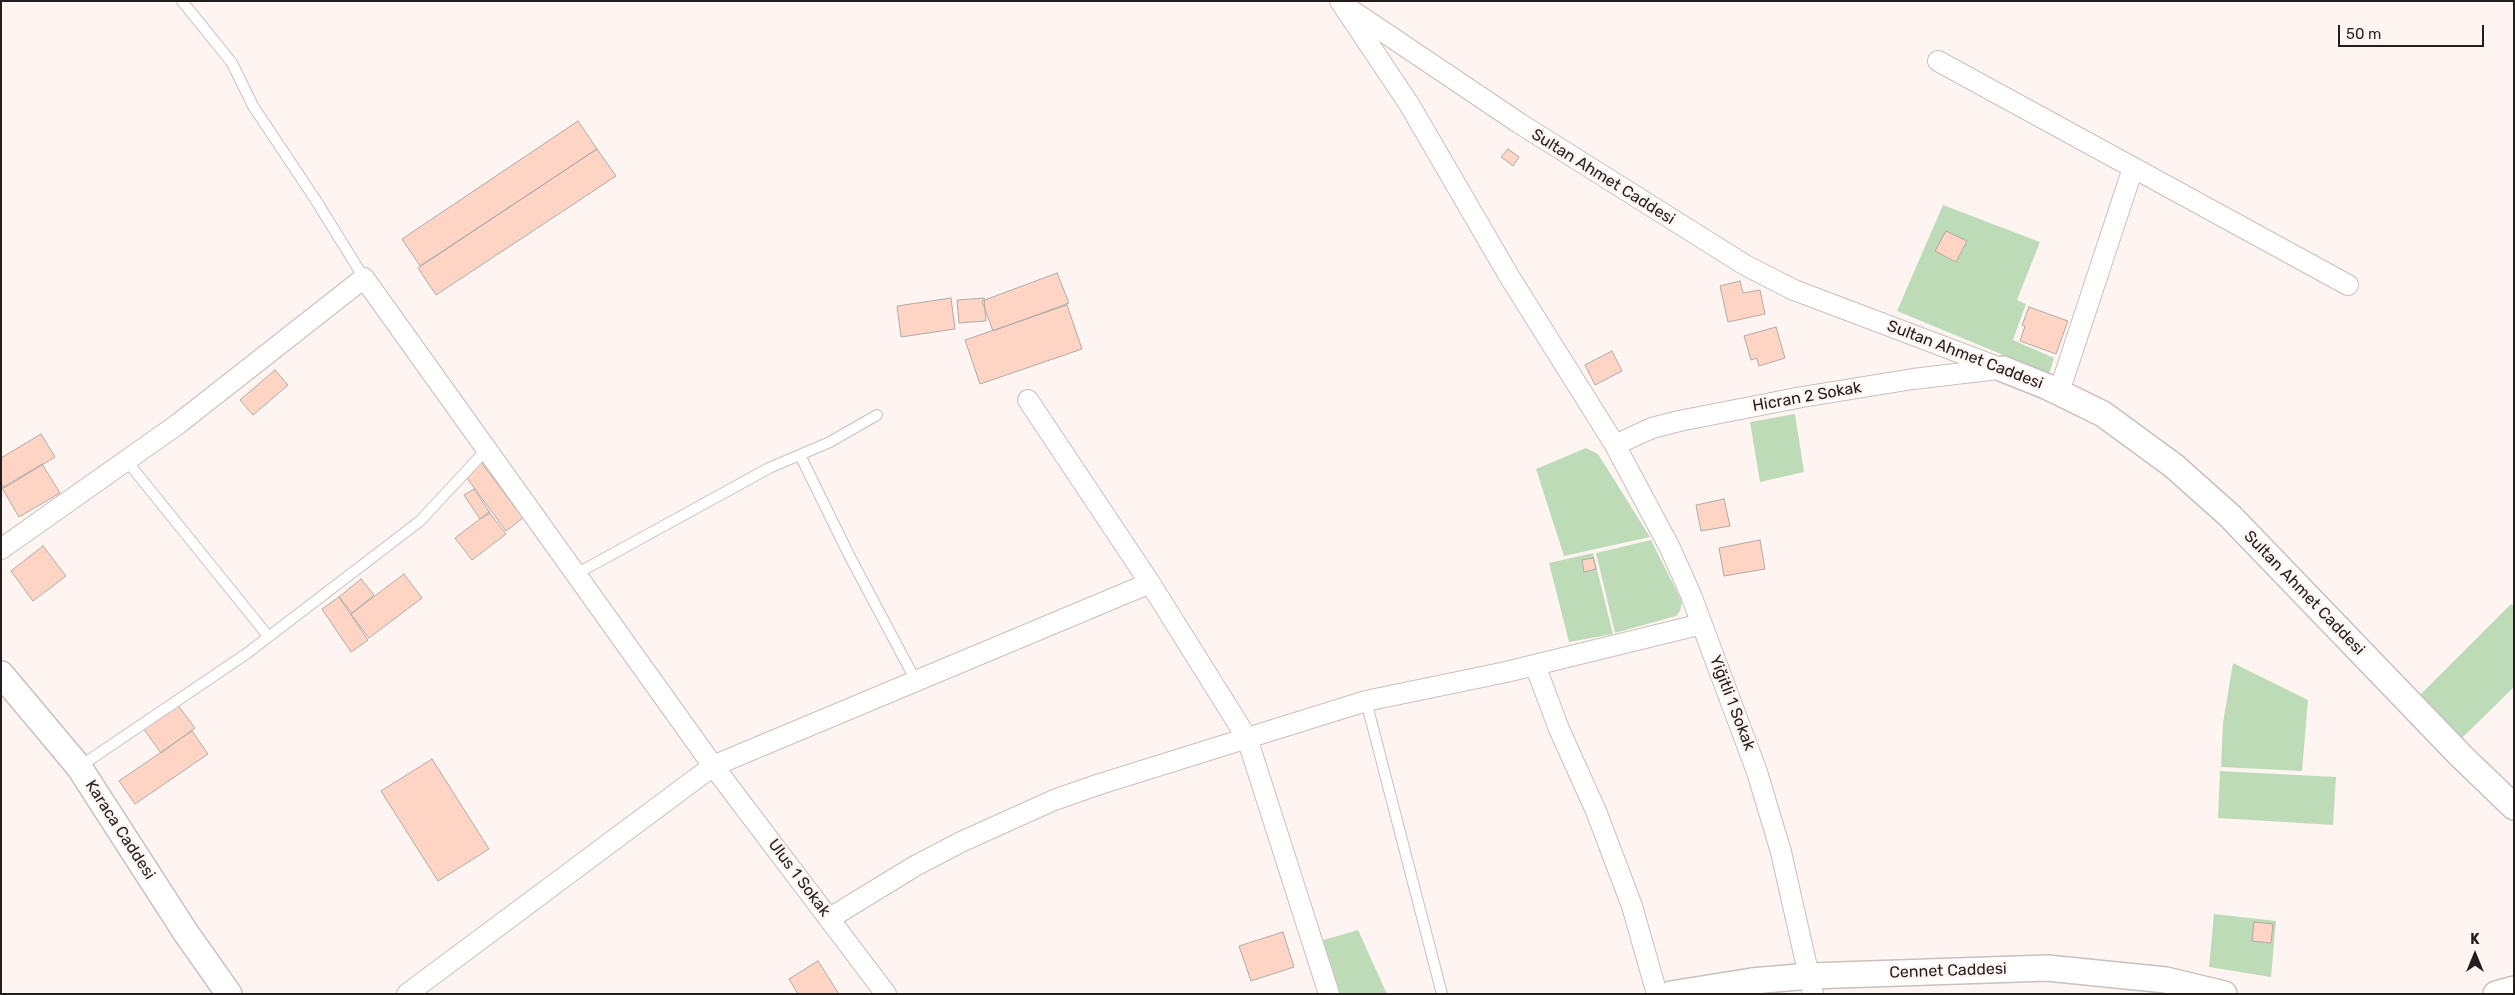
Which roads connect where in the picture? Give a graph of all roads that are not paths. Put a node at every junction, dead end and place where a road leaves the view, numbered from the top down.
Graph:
1 (182, 1) edge
2 (1340, 2) edge
3 (1938, 61) dead end
4 (2133, 168) junction
5 (364, 278) junction
6 (2348, 285) dead end
7 (2003, 369) junction
8 (2059, 392) junction
9 (1028, 400) dead end
10 (878, 415) dead end
11 (1615, 445) junction
12 (486, 450) junction
13 (800, 455) junction
14 (126, 460) junction
15 (1, 549) edge
16 (576, 574) junction
17 (1150, 583) junction
18 (1702, 624) junction
19 (268, 636) junction
20 (1535, 665) junction
21 (1, 674) edge
22 (916, 680) junction
23 (1366, 701) junction
24 (1246, 738) junction
25 (712, 764) junction
26 (79, 767) junction
27 (2512, 802) edge
28 (830, 918) junction
29 (1812, 985) edge
30 (2514, 989) edge
31 (229, 994) edge
32 (407, 994) edge
33 (886, 994) edge
34 (1329, 994) edge
35 (1442, 994) edge
36 (1657, 994) edge
37 (1672, 994) edge
38 (2224, 994) edge
39 (2496, 994) edge

1 - 5 lane
2 - 7 street, Sultan Ahmet Caddesi
2 - 11 street, Yiğitli 1 Sokak
3 - 4 street
4 - 6 street
4 - 8 street
5 - 12 street, Ulus 1 Sokak
5 - 14 street
7 - 8 street, Sultan Ahmet Caddesi
7 - 11 street, Hicran 2 Sokak
8 - 27 street, Sultan Ahmet Caddesi
9 - 17 street
10 - 13 lane
11 - 18 street, Yiğitli 1 Sokak
12 - 16 street, Ulus 1 Sokak
12 - 19 lane
13 - 16 lane
13 - 22 lane
14 - 15 street
14 - 19 lane
16 - 25 street, Ulus 1 Sokak
17 - 22 street
17 - 24 street
18 - 20 street
18 - 29 street, Yiğitli 1 Sokak
19 - 26 lane
20 - 23 street
20 - 36 street
21 - 26 street, Karaca Caddesi
22 - 25 street
23 - 24 street
23 - 35 lane
24 - 28 street
24 - 34 street
25 - 28 street, Ulus 1 Sokak
25 - 32 street
26 - 31 street, Karaca Caddesi
28 - 33 street, Ulus 1 Sokak
29 - 37 street, Cennet Caddesi
29 - 38 street, Cennet Caddesi
30 - 39 street

